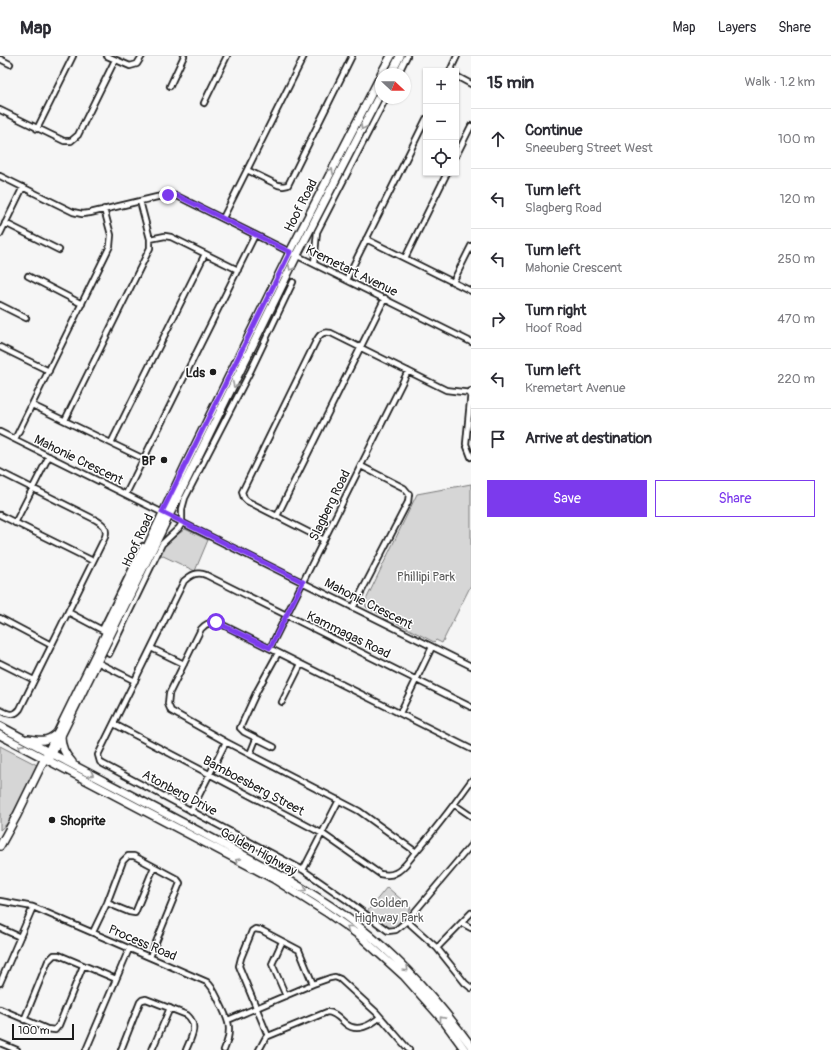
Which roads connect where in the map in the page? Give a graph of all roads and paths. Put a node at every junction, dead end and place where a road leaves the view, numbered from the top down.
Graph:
1 (73, 56) edge
2 (107, 56) edge
3 (142, 56) edge
4 (184, 56) edge
5 (227, 56) edge
6 (304, 56) edge
7 (352, 56) edge
8 (391, 56) edge
9 (400, 56) edge
10 (407, 56) edge
11 (457, 56) edge
12 (0, 59) edge
13 (115, 60) junction
14 (10, 64) dead end
15 (384, 68) edge
16 (394, 68) edge
17 (401, 68) edge
18 (451, 68) edge
19 (459, 78) edge
20 (471, 84) edge
21 (170, 86) dead end
22 (375, 86) edge
23 (204, 103) dead end
24 (375, 104) edge
25 (383, 104) edge
26 (0, 110) edge
27 (423, 125) edge
28 (471, 126) edge
29 (37, 128) junction
30 (459, 150) edge
31 (247, 170) junction
32 (0, 176) edge
33 (446, 176) edge
34 (23, 187) junction
35 (140, 201) junction
36 (104, 210) junction
37 (223, 218) junction
38 (5, 223) junction
39 (0, 234) edge
40 (255, 234) junction
41 (150, 239) junction
42 (366, 239) junction
43 (471, 246) edge
44 (59, 250) dead end
45 (290, 252) junction
46 (205, 254) junction
47 (298, 255) junction
48 (405, 258) junction
49 (314, 264) junction
50 (238, 270) junction
51 (28, 276) dead end
52 (346, 280) junction
53 (293, 282) dead end
54 (453, 282) junction
55 (471, 291) edge
56 (385, 298) junction
57 (82, 304) junction
58 (0, 305) edge
59 (26, 318) dead end
60 (471, 342) edge
61 (0, 347) edge
62 (361, 347) junction
63 (49, 371) junction
64 (408, 371) junction
65 (471, 392) edge
66 (32, 405) junction
67 (470, 407) edge
68 (65, 420) junction
69 (0, 432) edge
70 (16, 439) junction
71 (111, 443) junction
72 (49, 456) junction
73 (471, 458) edge
74 (144, 459) junction
75 (361, 466) junction
76 (0, 472) edge
77 (33, 488) junction
78 (126, 494) junction
79 (166, 514) junction
80 (0, 515) edge
81 (277, 516) junction
82 (15, 523) junction
83 (182, 523) junction
84 (324, 540) junction
85 (143, 546) dead end
86 (93, 562) junction
87 (303, 582) junction
88 (353, 608) junction
89 (68, 612) junction
90 (286, 616) junction
91 (0, 618) edge
92 (107, 632) junction
93 (51, 645) junction
94 (432, 647) junction
95 (151, 648) junction
96 (270, 648) junction
97 (278, 653) junction
98 (109, 654) dead end
99 (96, 661) junction
100 (0, 662) edge
101 (184, 664) junction
102 (301, 664) junction
103 (471, 666) edge
104 (34, 680) junction
105 (416, 680) junction
106 (135, 681) junction
107 (282, 702) dead end
108 (471, 707) edge
109 (0, 710) edge
110 (400, 713) junction
111 (114, 724) junction
112 (0, 726) edge
113 (0, 735) edge
114 (59, 735) junction
115 (22, 738) junction
116 (256, 739) junction
117 (226, 742) junction
118 (274, 747) dead end
119 (471, 749) edge
120 (250, 754) junction
121 (48, 757) junction
122 (77, 766) junction
123 (210, 774) junction
124 (471, 781) edge
125 (339, 800) junction
126 (455, 805) junction
127 (191, 811) junction
128 (471, 816) edge
129 (323, 834) junction
130 (471, 845) edge
131 (0, 846) edge
132 (416, 852) junction
133 (154, 867) junction
134 (303, 870) junction
135 (0, 901) edge
136 (107, 903) junction
137 (33, 907) junction
138 (471, 913) edge
139 (407, 921) junction
140 (462, 923) junction
141 (0, 928) edge
142 (471, 928) edge
143 (93, 932) junction
144 (20, 937) junction
145 (282, 942) junction
146 (437, 948) junction
147 (129, 949) junction
148 (150, 957) junction
149 (83, 966) junction
150 (116, 979) junction
151 (0, 983) edge
152 (313, 984) junction
153 (471, 988) edge
154 (286, 996) junction
155 (170, 1008) junction
156 (258, 1008) junction
157 (0, 1009) edge
158 (380, 1017) junction
159 (24, 1020) junction
160 (228, 1020) junction
161 (268, 1036) junction
162 (0, 1043) edge
163 (471, 1046) edge
164 (17, 1050) edge
165 (86, 1050) edge
166 (121, 1050) edge
167 (152, 1050) edge
168 (186, 1050) edge
169 (224, 1050) edge
170 (259, 1050) edge
171 (409, 1050) edge
172 (465, 1050) edge

1 - 29 street
2 - 13 street
3 - 13 street
4 - 21 street
5 - 23 street
6 - 31 street
7 - 31 street
8 - 15 main road, Hoof Road
9 - 16 main road
10 - 17 street
11 - 18 street
12 - 14 street
13 - 29 street
19 - 20 street
45 -> 22 main road, Hoof Road
24 -> 47 main road, Hoof Road
25 - 49 street
26 - 29 street
27 - 42 street
28 - 30 street
31 - 37 street
32 - 34 street, Kremetart Avenue
33 - 48 street
34 - 36 street, Kremetart Avenue
34 - 38 street
35 - 36 street, Kremetart Avenue
35 - 37 street, Kremetart Avenue
35 - 41 street
36 - 57 street
37 - 40 street, Kremetart Avenue
38 - 39 street
38 - 44 street
40 - 45 street, Kremetart Avenue
40 - 50 street
41 - 46 street
41 - 68 street
42 - 48 street
42 - 52 street
43 - 54 street
45 - 47 street, Kremetart Avenue
45 - 79 main road, Hoof Road
46 - 50 street
46 - 71 street
47 - 49 street, Kremetart Avenue
47 -> 79 main road, Hoof Road
48 - 54 street
49 - 52 street, Kremetart Avenue
50 - 74 street
51 - 57 street
52 - 56 street, Kremetart Avenue
53 - 83 street
54 - 55 street
56 - 60 street, Kremetart Avenue
56 - 62 street
57 - 63 street
58 - 59 street
61 - 63 street
62 - 64 street
62 - 81 street
62 - 81 street
63 - 66 street
64 - 65 street
64 - 75 street, Slagberg Road
65 - 67 street
66 - 68 street
66 - 70 street
67 - 73 street
68 - 71 street
69 - 70 street, Mahonie Crescent
70 - 72 street, Mahonie Crescent
71 - 74 street
72 - 77 street
72 - 78 street, Mahonie Crescent
74 - 78 street
75 - 84 street, Slagberg Road
75 - 88 street
76 - 77 street
77 - 82 street
77 - 86 street
78 - 79 street, Mahonie Crescent
79 - 83 street, Mahonie Crescent
79 - 92 main road, Hoof Road
80 - 82 street
81 - 84 street
82 - 86 street
83 - 87 street, Mahonie Crescent
83 - 98 street
84 - 87 street, Slagberg Road
85 - 92 street
86 - 89 street
87 - 88 street, Mahonie Crescent
87 - 90 street, Slagberg Road
88 - 94 street, Mahonie Crescent
89 - 92 street
89 - 93 street
90 - 95 street, Kammagas Road
90 - 96 street, Slagberg Road
90 - 105 street, Kammagas Road
91 - 93 street
92 - 99 main road, Hoof Road
93 - 104 street
94 - 103 street, Mahonie Crescent
94 - 105 street
95 - 101 street
95 - 106 street
96 - 97 street
96 - 101 street
97 - 102 street
97 - 116 street
99 - 106 street
99 - 114 main road, Hoof Road
100 - 104 street
101 - 117 street
102 - 107 street
102 - 110 street
104 - 109 street
105 - 108 street, Kammagas Road
105 - 110 street
106 - 111 street
110 - 119 street
111 - 123 street, Bamboesberg Street
111 - 127 street, Atonberg Drive
112 - 115 main road, Golden Highway
121 -> 113 main road, Golden Highway
114 - 115 main road
114 - 121 main road, Hoof Road
114 - 122 main road
115 - 121 main road, Golden Highway
116 - 118 street
116 - 120 street
117 - 120 street
117 - 123 street
120 - 125 street
121 - 122 main road, Golden Highway
121 - 131 main road, Hoof Road
172 -> 121 main road, Golden Highway
122 -> 163 main road, Golden Highway
123 - 127 street
123 - 129 street, Bamboesberg Street
124 - 126 street
125 - 129 street
125 - 132 street
126 - 128 street
126 - 132 street
127 - 134 street, Atonberg Drive
129 - 132 street, Bamboesberg Street
129 - 134 street
130 - 139 street
133 - 136 street
133 - 136 street
133 - 148 street
134 - 139 street, Atonberg Drive
135 - 137 street, Process Road
136 - 143 street
137 - 143 street, Process Road
137 - 144 street
138 - 140 street
139 - 146 street
140 - 142 street
140 - 146 street
141 - 144 street
143 - 147 street, Process Road
144 - 151 street
145 - 152 street
145 - 154 street
145 - 156 street
146 - 153 street
147 - 148 street, Process Road
147 - 150 street
148 - 160 street, Process Road
149 - 150 street
149 - 159 street
149 - 159 street
150 - 165 street
152 - 154 street
152 - 158 street
154 - 156 street
155 - 166 street
155 - 167 street
155 - 168 street
156 - 160 street
156 - 161 street
157 - 159 street
158 - 161 street
158 - 171 street
160 - 169 street, Process Road
161 - 170 street
162 - 164 street

